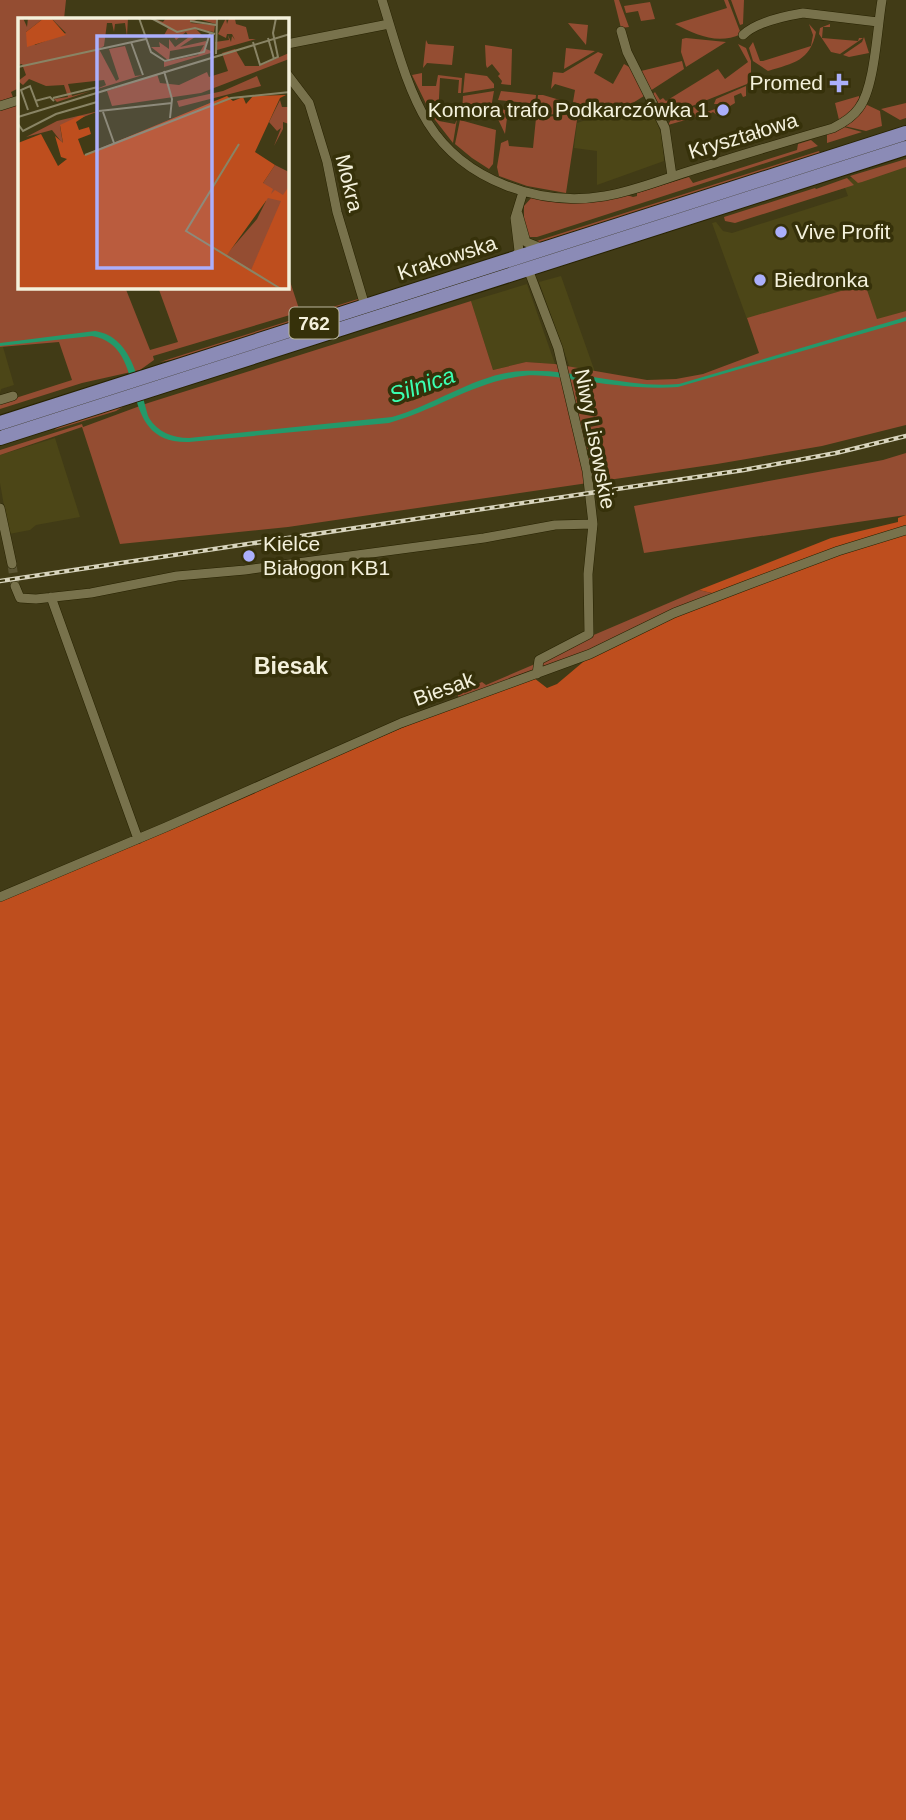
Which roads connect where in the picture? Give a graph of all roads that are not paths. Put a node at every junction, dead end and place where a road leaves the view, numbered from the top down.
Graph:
1 (382, 0) edge
2 (882, 0) edge
3 (878, 22) junction
4 (389, 24) junction
5 (621, 32) dead end
6 (743, 35) dead end
7 (289, 44) edge
8 (289, 77) edge
9 (18, 100) edge
10 (0, 106) edge
11 (906, 133) edge
12 (906, 148) edge
13 (673, 176) junction
14 (523, 192) junction
15 (518, 212) junction
16 (548, 248) junction
17 (514, 259) junction
18 (528, 269) junction
19 (365, 306) junction
20 (145, 384) junction
21 (126, 390) junction
22 (13, 396) dead end
23 (0, 400) edge
24 (0, 423) edge
25 (0, 438) edge
26 (0, 513) edge
27 (593, 524) junction
28 (906, 530) edge
29 (12, 564) tunnel mouth
30 (15, 586) dead end
31 (51, 597) junction
32 (537, 674) junction
33 (138, 839) junction
34 (0, 897) edge

1 - 4 street, Kryształowa
2 - 3 street, Kryształowa
3 - 6 street
3 - 13 street, Kryształowa
4 - 7 street
4 - 14 street, Kryształowa
5 - 13 street
8 - 19 street, Mokra
9 - 10 street
11 - 16 main road, Krakowska / 762
12 - 18 main road, Krakowska / 762
13 - 14 street, Kryształowa
14 - 15 street
15 - 16 street
15 - 17 street
16 - 17 main road, Krakowska / 762
17 - 19 main road, Krakowska / 762
18 - 20 main road, Krakowska / 762
18 - 27 street, Niwy Lisowskie
19 - 20 main road, Krakowska / 762
20 - 21 main road, Krakowska / 762
21 - 24 main road, Krakowska / 762
21 - 25 main road, Krakowska / 762
22 - 23 street
26 - 29 street
27 - 31 street
27 - 32 street, Niwy Lisowskie
28 - 32 street, Biesak
30 - 31 street
31 - 33 street
32 - 33 street, Biesak
33 - 34 street, Biesak

